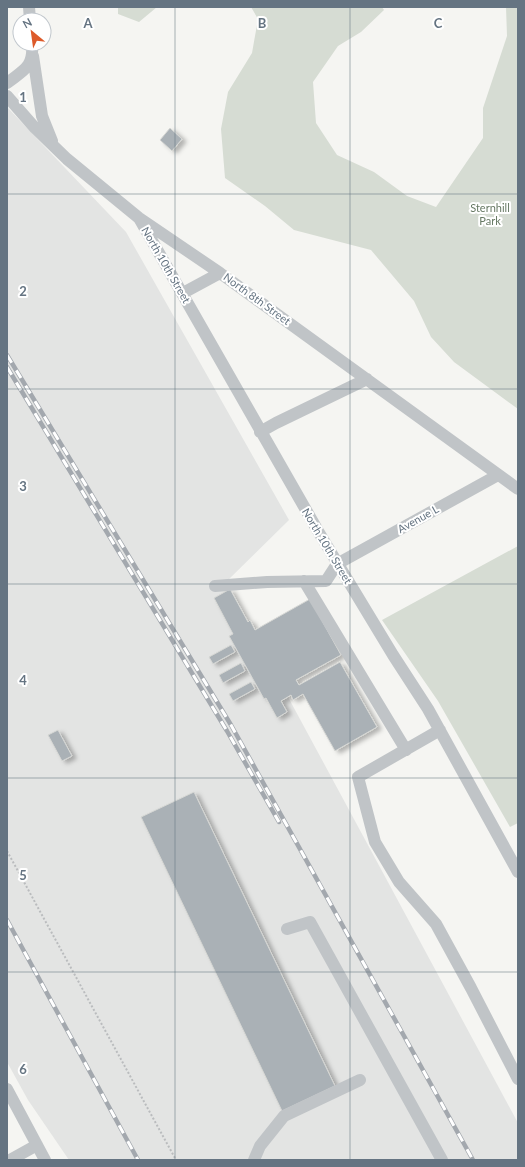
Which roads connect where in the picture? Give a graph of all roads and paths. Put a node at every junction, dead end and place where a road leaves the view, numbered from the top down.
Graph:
1 (32, 52) edge
2 (32, 52) edge
3 (7, 83) edge
4 (7, 96) edge
5 (56, 150) junction
6 (139, 218) junction
7 (220, 273) junction
8 (183, 293) junction
9 (367, 379) junction
10 (260, 432) junction
11 (498, 475) junction
12 (518, 489) edge
13 (337, 564) junction
14 (304, 581) junction
15 (215, 586) dead end
16 (440, 730) junction
17 (406, 750) junction
18 (7, 851) edge
19 (518, 872) edge
20 (287, 929) dead end
21 (360, 1080) dead end
22 (518, 1080) edge
23 (7, 1089) edge
24 (37, 1145) junction
25 (10, 1160) edge
26 (45, 1160) edge
27 (176, 1160) edge
28 (254, 1160) edge
29 (442, 1160) edge

1 - 3 street
2 - 5 street
4 - 5 street, North 8th Street
5 - 6 street, North 8th Street
6 - 7 street, North 8th Street
6 - 8 street, North 10th Street
7 - 8 street
7 - 9 street, North 8th Street
8 - 10 street, North 10th Street
9 - 10 street
9 - 11 street, North 8th Street
10 - 13 street, North 10th Street
11 - 12 street, North 8th Street
11 - 13 street, Avenue L
13 - 14 street
13 - 16 street, North 10th Street
14 - 15 street
14 - 17 street
16 - 17 street
16 - 19 street, North 10th Street
17 - 22 street
18 - 27 path
20 - 29 street
21 - 28 street
23 - 24 street
24 - 25 street
24 - 26 street

